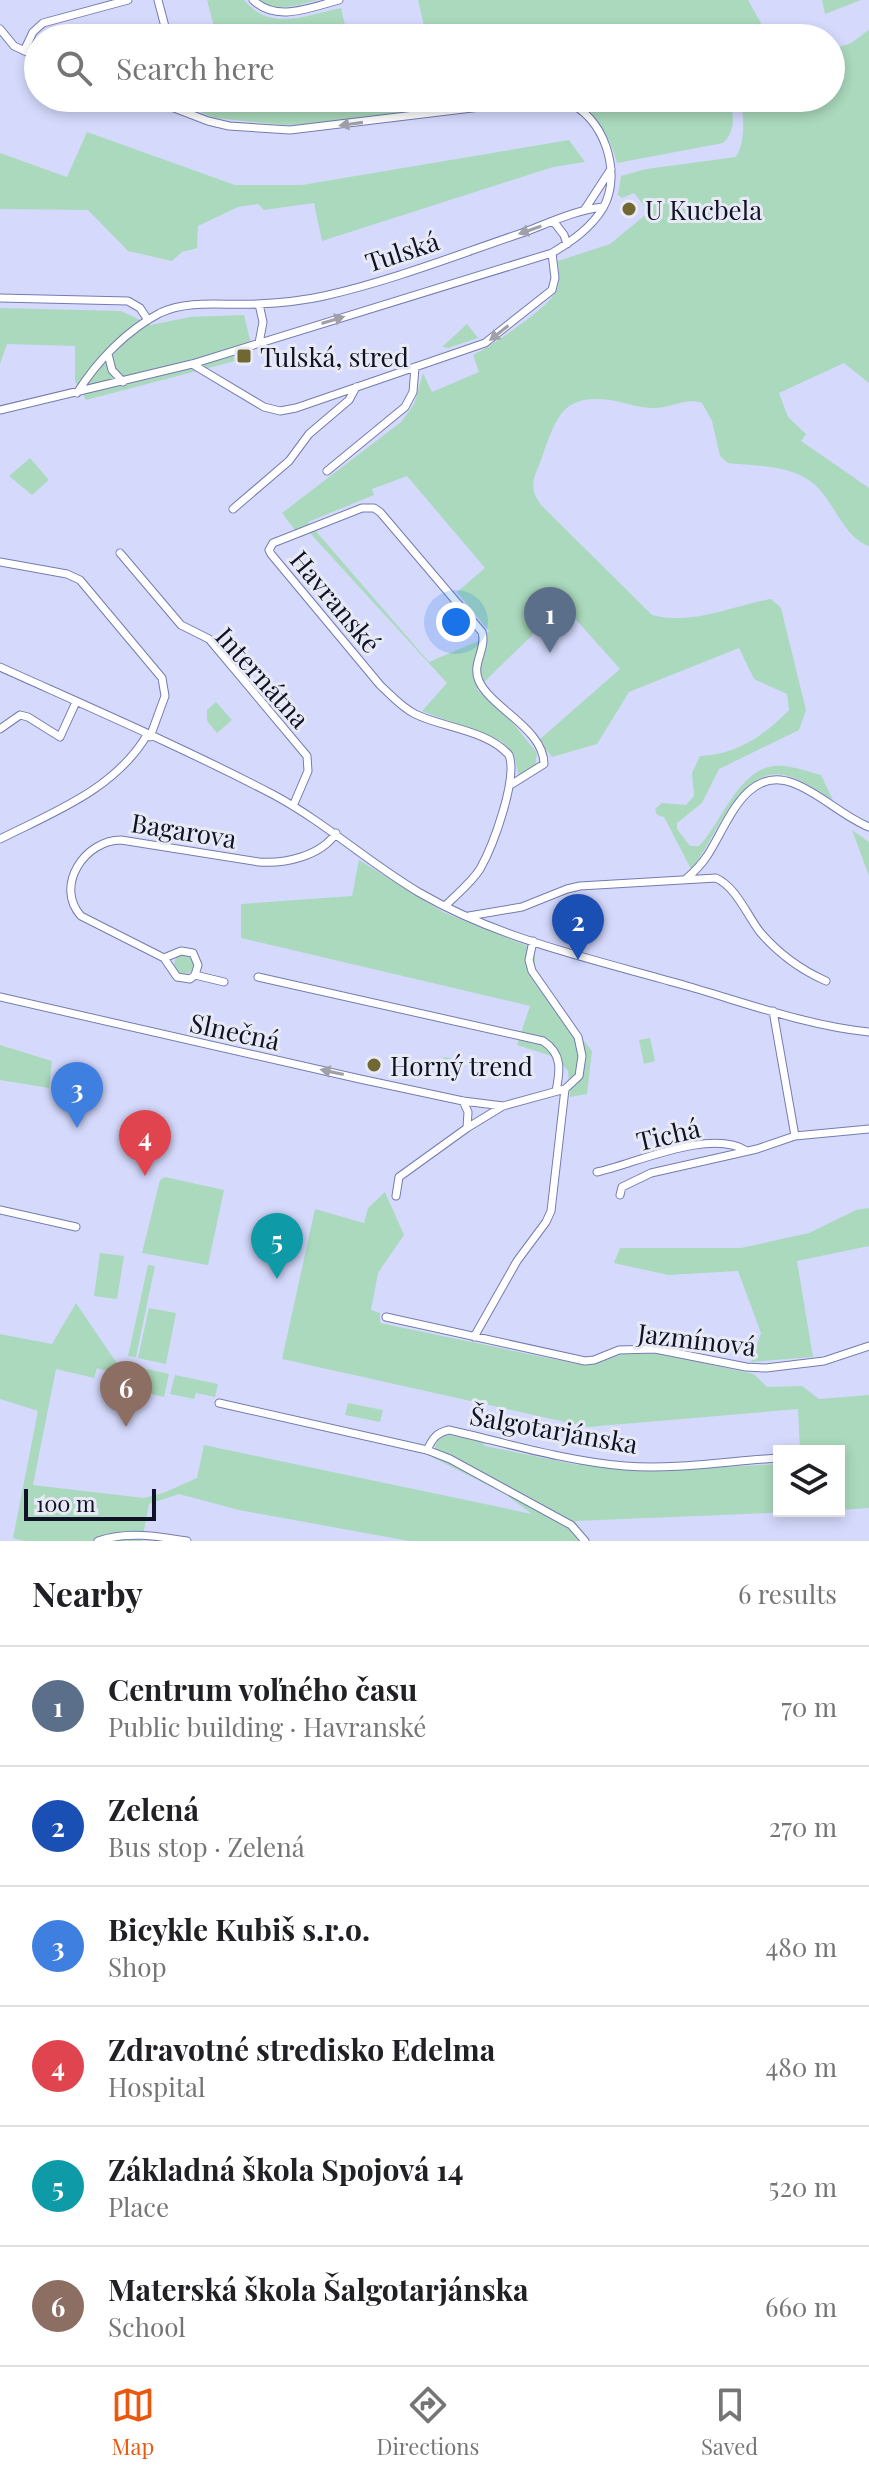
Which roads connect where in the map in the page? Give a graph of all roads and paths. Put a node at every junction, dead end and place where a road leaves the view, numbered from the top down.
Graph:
1 (128, 0) edge
2 (158, 0) edge
3 (253, 0) edge
4 (339, 0) edge
5 (42, 24) edge
6 (164, 24) edge
7 (0, 29) edge
8 (24, 51) edge
9 (185, 112) edge
10 (440, 112) edge
11 (582, 112) edge
12 (611, 169) junction
13 (603, 207) junction
14 (585, 209) junction
15 (554, 222) junction
16 (567, 244) junction
17 (552, 253) junction
18 (0, 298) edge
19 (259, 304) junction
20 (148, 320) junction
21 (259, 343) junction
22 (108, 354) junction
23 (192, 364) junction
24 (415, 367) junction
25 (123, 382) junction
26 (356, 387) junction
27 (77, 393) junction
28 (0, 410) edge
29 (327, 471) dead end
30 (233, 509) dead end
31 (120, 553) dead end
32 (0, 562) edge
33 (0, 667) edge
34 (76, 702) junction
35 (0, 729) edge
36 (149, 736) junction
37 (512, 784) junction
38 (293, 806) junction
39 (869, 827) edge
40 (336, 833) junction
41 (0, 839) edge
42 (686, 879) junction
43 (445, 906) junction
44 (467, 916) junction
45 (533, 941) junction
46 (164, 958) junction
47 (195, 975) junction
48 (258, 977) dead end
49 (826, 981) dead end
50 (224, 982) dead end
51 (0, 997) edge
52 (773, 1011) junction
53 (869, 1032) edge
54 (565, 1089) junction
55 (556, 1091) junction
56 (463, 1101) junction
57 (503, 1106) junction
58 (467, 1128) junction
59 (869, 1129) edge
60 (795, 1136) junction
61 (747, 1151) junction
62 (597, 1172) dead end
63 (620, 1195) dead end
64 (396, 1196) dead end
65 (0, 1210) edge
66 (76, 1227) dead end
67 (386, 1317) dead end
68 (474, 1337) junction
69 (869, 1346) edge
70 (219, 1403) dead end
71 (427, 1450) junction
72 (773, 1458) edge
73 (98, 1541) edge
74 (187, 1541) edge
75 (585, 1541) edge

1 - 5 street
2 - 6 street
3 - 4 street
7 - 8 street
10 -> 9 street
12 -> 11 street
12 - 13 street
12 - 14 street
13 - 14 street, Tulská
13 - 16 street, Tulská
14 - 15 street, Tulská
15 - 16 street
15 -> 19 street, Tulská
16 - 17 street, Tulská
21 -> 17 street, Tulská
17 -> 24 street
18 - 20 street
19 - 20 street, Tulská
19 - 21 street
20 - 22 street, Tulská
21 - 23 street, Tulská
22 - 25 street
22 - 27 street, Tulská
23 - 25 street, Tulská
23 - 26 street
24 - 26 street
24 - 29 street
25 - 27 street, Tulská
26 - 30 street
27 - 28 street, Tulská
31 - 38 street, Internátna
32 - 36 street
33 - 34 street
34 - 35 street
34 - 36 street
36 - 38 street
36 - 41 street
37 - 37 street, Havranské
37 - 43 street
38 - 40 street
39 - 42 street
40 - 43 street
40 - 46 street, Bagarova
42 - 44 street
42 - 49 street
43 - 44 street
44 - 45 street
45 - 52 street
45 - 54 street
46 - 47 street, Bagarova
46 - 47 street, Bagarova
47 - 50 street, Bagarova
48 - 55 street
56 -> 51 street, Slnečná
52 - 53 street
52 - 60 street
54 - 55 street, Slnečná
54 - 68 street
55 - 57 street, Slnečná
56 - 57 street, Slnečná
56 - 58 street
57 - 58 street, Slnečná
58 - 64 street, Slnečná
59 - 60 street, Tichá
60 - 61 street, Tichá
61 - 62 street, Tichá
61 - 63 street, Tichá
65 - 66 street
67 - 68 street, Jazmínová
68 - 69 street, Jazmínová
70 - 71 street, Šalgotarjánska
71 - 72 street, Šalgotarjánska
71 - 75 street, Šalgotarjánska
73 - 74 street

